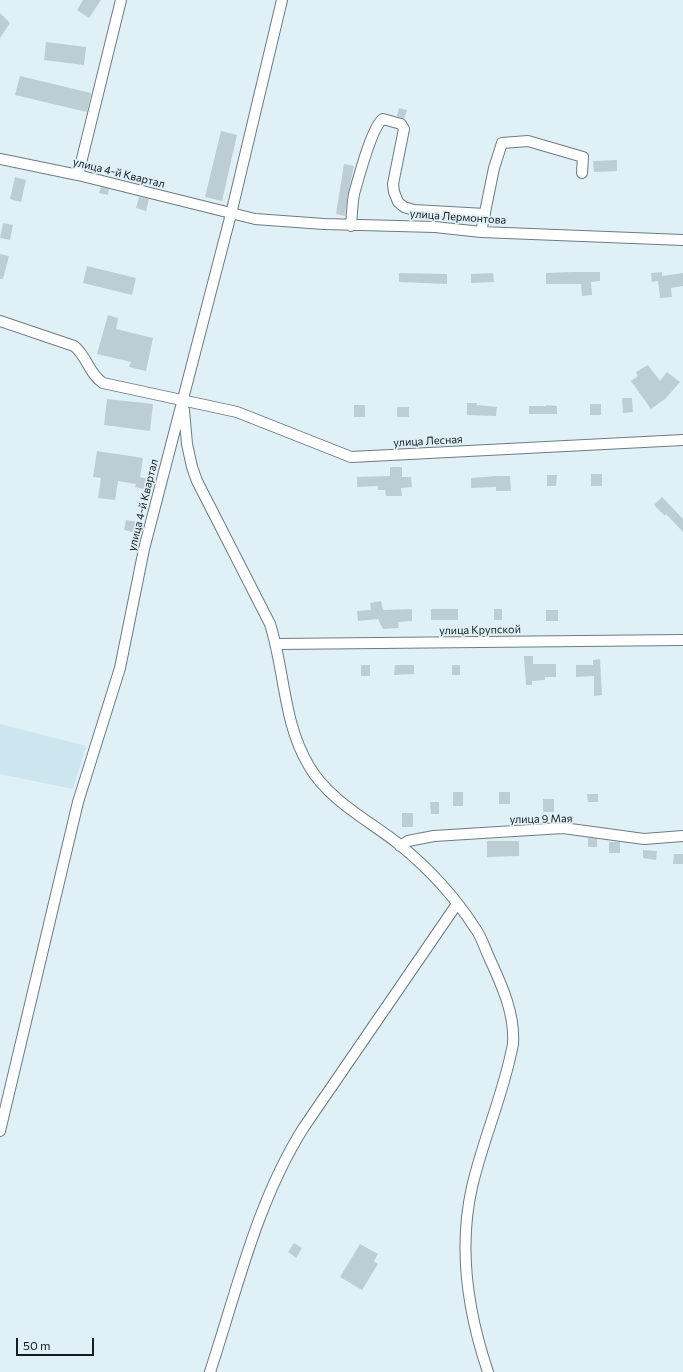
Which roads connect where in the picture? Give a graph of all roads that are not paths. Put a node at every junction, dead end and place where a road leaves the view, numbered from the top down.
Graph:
1 (121, 0) edge
2 (282, 0) edge
3 (0, 160) edge
4 (582, 173) dead end
5 (78, 175) junction
6 (231, 214) junction
7 (485, 214) junction
8 (351, 226) junction
9 (481, 232) junction
10 (683, 240) edge
11 (0, 321) edge
12 (184, 400) junction
13 (683, 440) edge
14 (683, 640) edge
15 (277, 644) junction
16 (683, 836) edge
17 (400, 846) junction
18 (457, 904) junction
19 (0, 1131) edge
20 (210, 1372) edge
21 (488, 1372) edge

1 - 5 street
2 - 6 street, улица 4-й Квартал
3 - 5 street, улица 4-й Квартал
4 - 7 street
5 - 6 street, улица 4-й Квартал
6 - 8 street, улица Лермонтова
6 - 12 street, улица 4-й Квартал
7 - 8 street
7 - 9 street
8 - 9 street, улица Лермонтова
9 - 10 street, улица Лермонтова
11 - 12 street, улица Лесная
12 - 13 street, улица Лесная
12 - 15 street
12 - 19 street, улица 4-й Квартал
14 - 15 street, улица Крупской
15 - 17 street
16 - 17 street, улица 9 Мая
17 - 18 street
18 - 20 street
18 - 21 street

